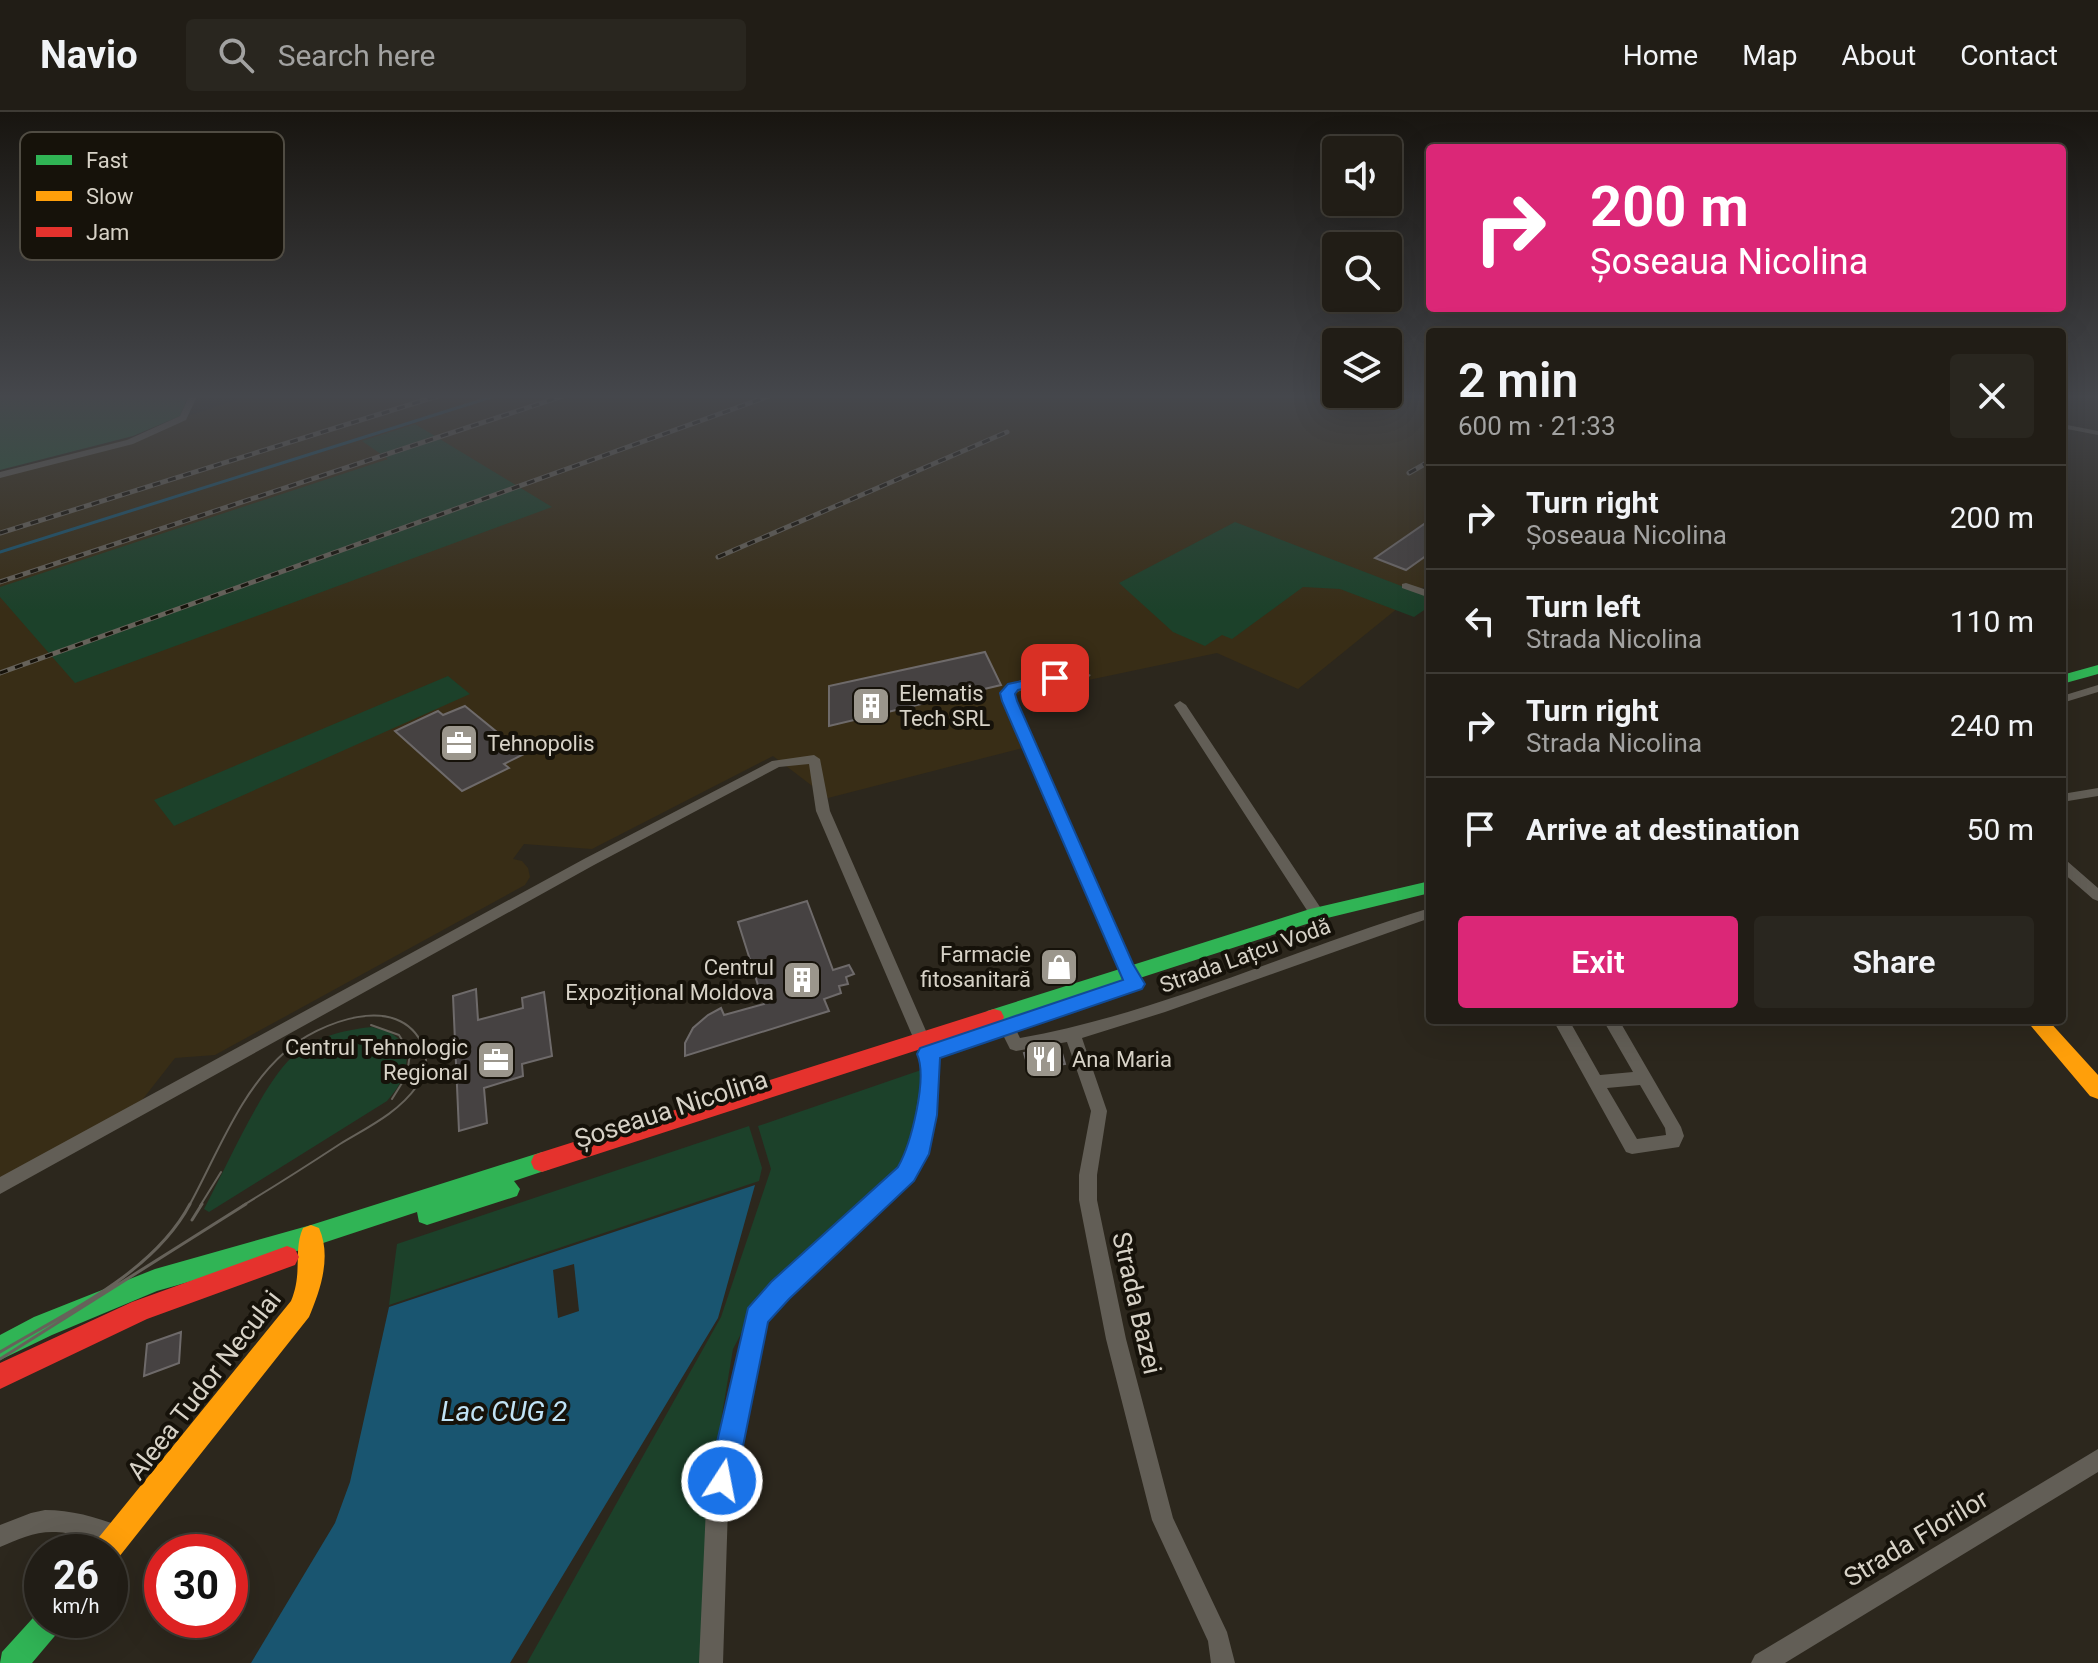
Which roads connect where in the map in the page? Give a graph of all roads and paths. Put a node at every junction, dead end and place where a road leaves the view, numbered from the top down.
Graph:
1 (34, 466) edge
2 (0, 475) edge
3 (1406, 586) dead end
4 (1426, 594) edge
5 (2098, 669) edge
6 (1085, 675) dead end
7 (2066, 679) edge
8 (2098, 688) edge
9 (2066, 699) edge
10 (1180, 705) dead end
11 (2098, 792) edge
12 (2066, 797) edge
13 (2066, 868) edge
14 (1426, 888) edge
15 (2098, 896) edge
16 (1363, 905) junction
17 (1317, 914) junction
18 (1426, 914) edge
19 (1132, 979) junction
20 (1004, 1021) junction
21 (1563, 1024) edge
22 (1613, 1024) edge
23 (2040, 1024) edge
24 (1073, 1035) junction
25 (925, 1047) junction
26 (1644, 1078) junction
27 (1595, 1082) junction
28 (2098, 1090) edge
29 (0, 1186) edge
30 (311, 1243) junction
31 (0, 1348) edge
32 (0, 1376) edge
33 (2098, 1460) edge
34 (94, 1534) edge
35 (119, 1534) edge
36 (0, 1536) edge
37 (33, 1638) edge
38 (13, 1663) edge
39 (711, 1663) edge
40 (1223, 1663) edge
41 (1763, 1663) edge

1 - 2 street
3 - 4 street
5 - 7 main road
6 - 19 street
8 - 9 street
10 - 17 street
11 - 12 street
13 - 15 street
14 - 16 main road, Șoseaua Nicolina
16 - 17 main road, Șoseaua Nicolina
16 - 19 main road, Șoseaua Nicolina
17 - 19 main road, Șoseaua Nicolina
18 - 24 street, Strada Lațcu Vodă
19 - 20 main road, Șoseaua Nicolina
20 - 24 street
20 - 25 main road, Șoseaua Nicolina
21 - 27 street
22 - 26 street
23 - 28 main road
24 - 40 street, Strada Bazei
25 - 29 street
25 - 30 main road, Șoseaua Nicolina
25 - 39 street
26 - 27 street
26 - 27 street
30 - 31 main road, Șoseaua Nicolina
30 - 32 main road, Șoseaua Nicolina
30 - 35 main road, Aleea Tudor Neculai
33 - 41 street, Strada Florilor
34 - 36 street
37 - 38 main road

